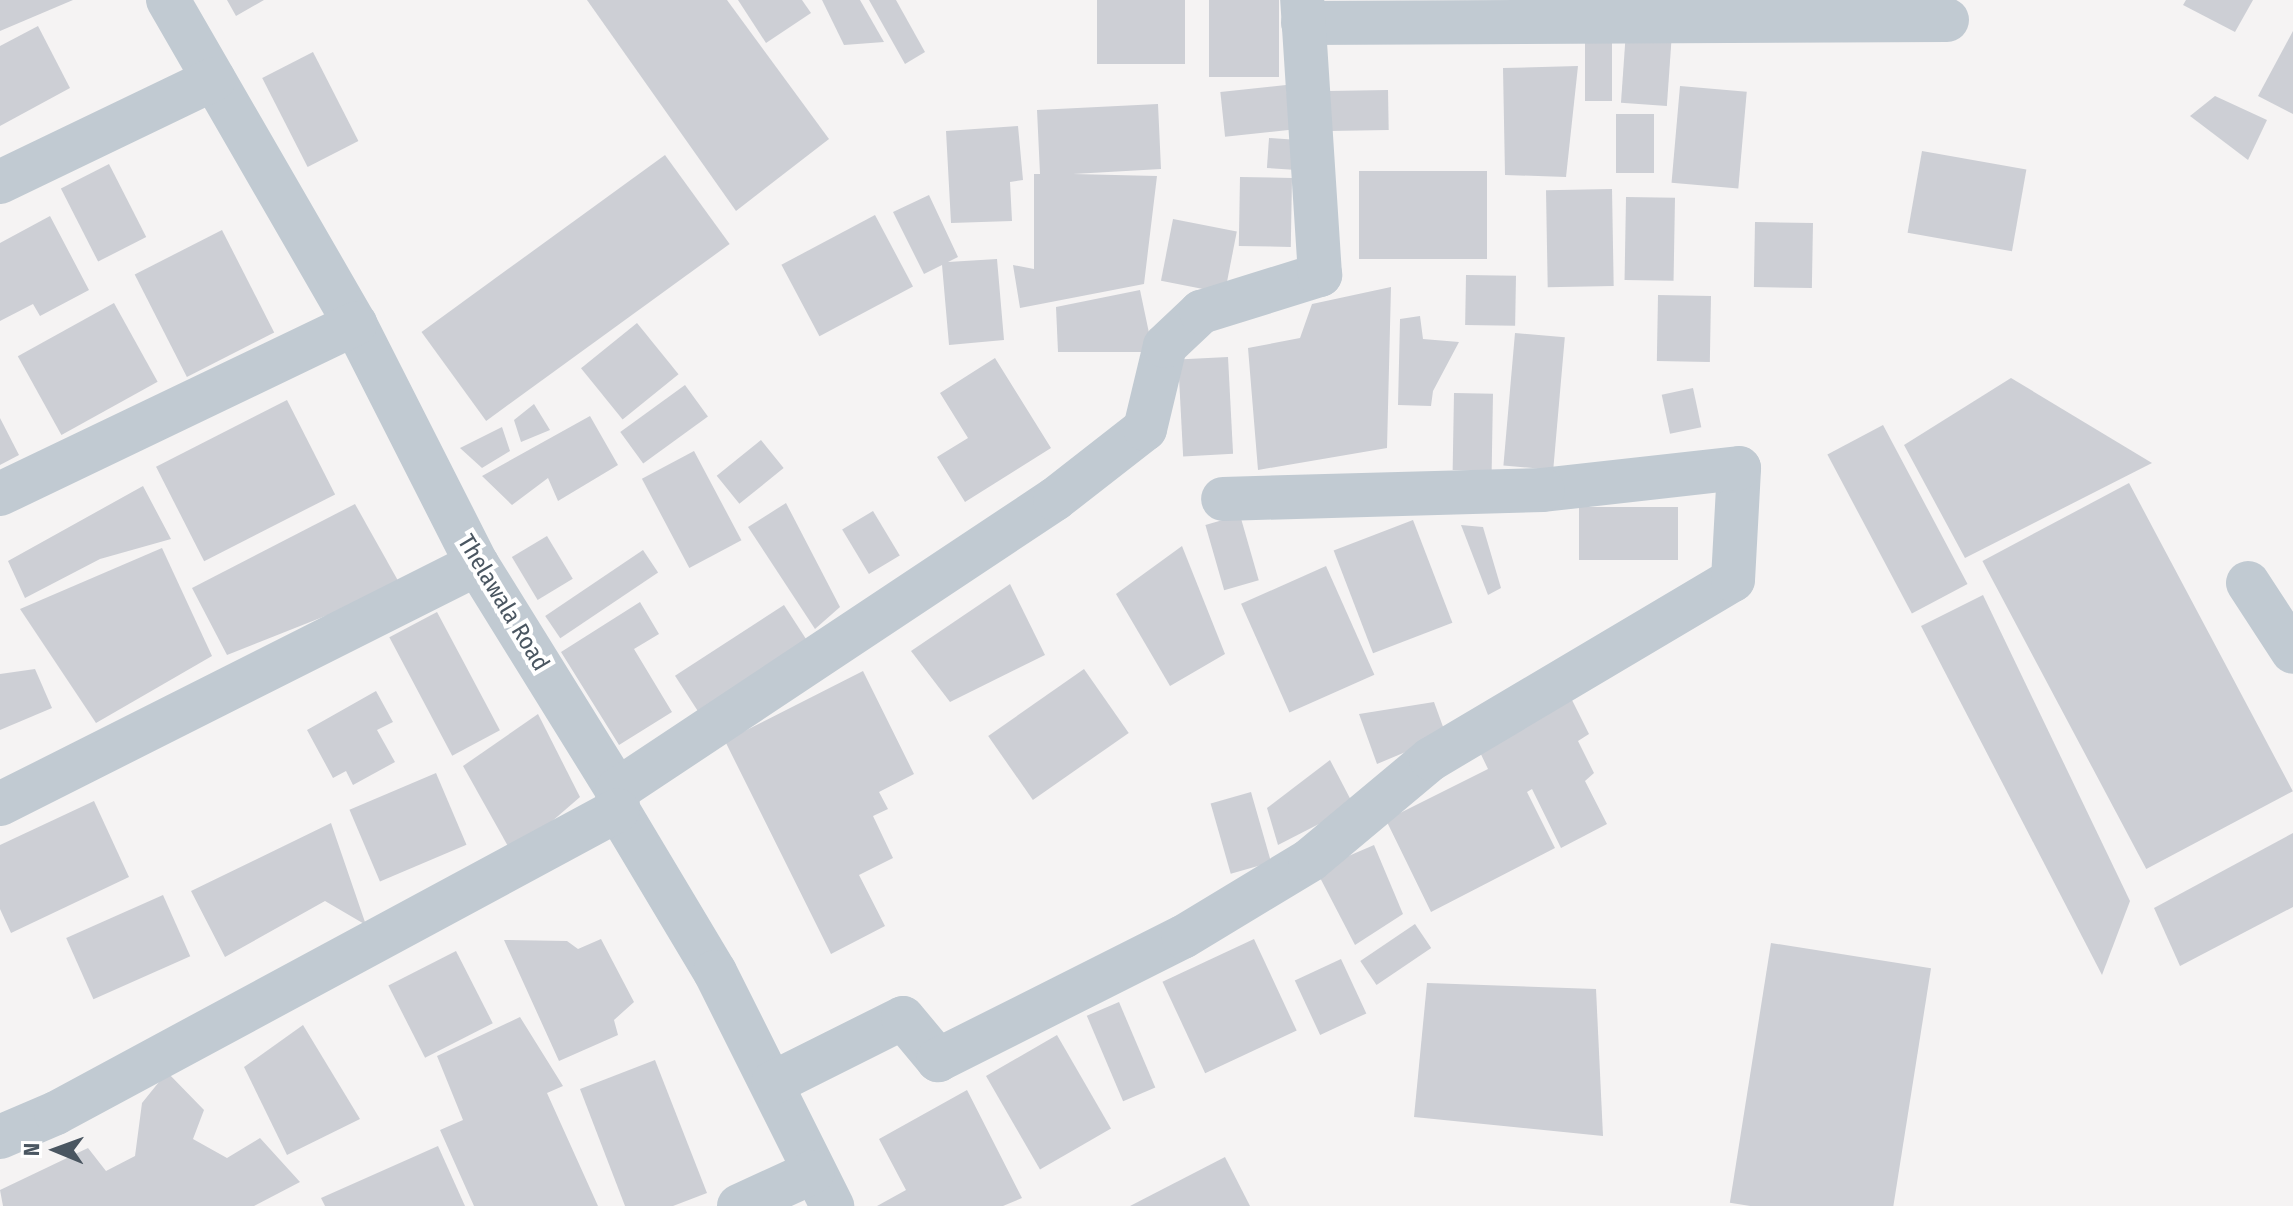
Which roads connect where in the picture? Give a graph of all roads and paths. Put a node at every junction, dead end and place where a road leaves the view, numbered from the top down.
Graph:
1 (168, 0) edge
2 (1302, 11) edge
3 (1947, 20) dead end
4 (214, 79) junction
5 (0, 182) edge
6 (355, 324) junction
7 (0, 494) edge
8 (1223, 499) dead end
9 (477, 564) junction
10 (2248, 583) dead end
11 (2293, 652) edge
12 (617, 800) junction
13 (0, 804) edge
14 (773, 1083) junction
15 (0, 1137) edge
16 (822, 1189) edge
17 (739, 1206) edge

1 - 4 street, Thelawala Road
2 - 3 street
2 - 12 street
4 - 5 street
4 - 6 street, Thelawala Road
6 - 7 street
6 - 9 street, Thelawala Road
8 - 14 street
9 - 12 street, Thelawala Road
9 - 13 street
10 - 11 street
12 - 14 street, Thelawala Road
12 - 15 street
14 - 16 street, Thelawala Road
16 - 17 street

